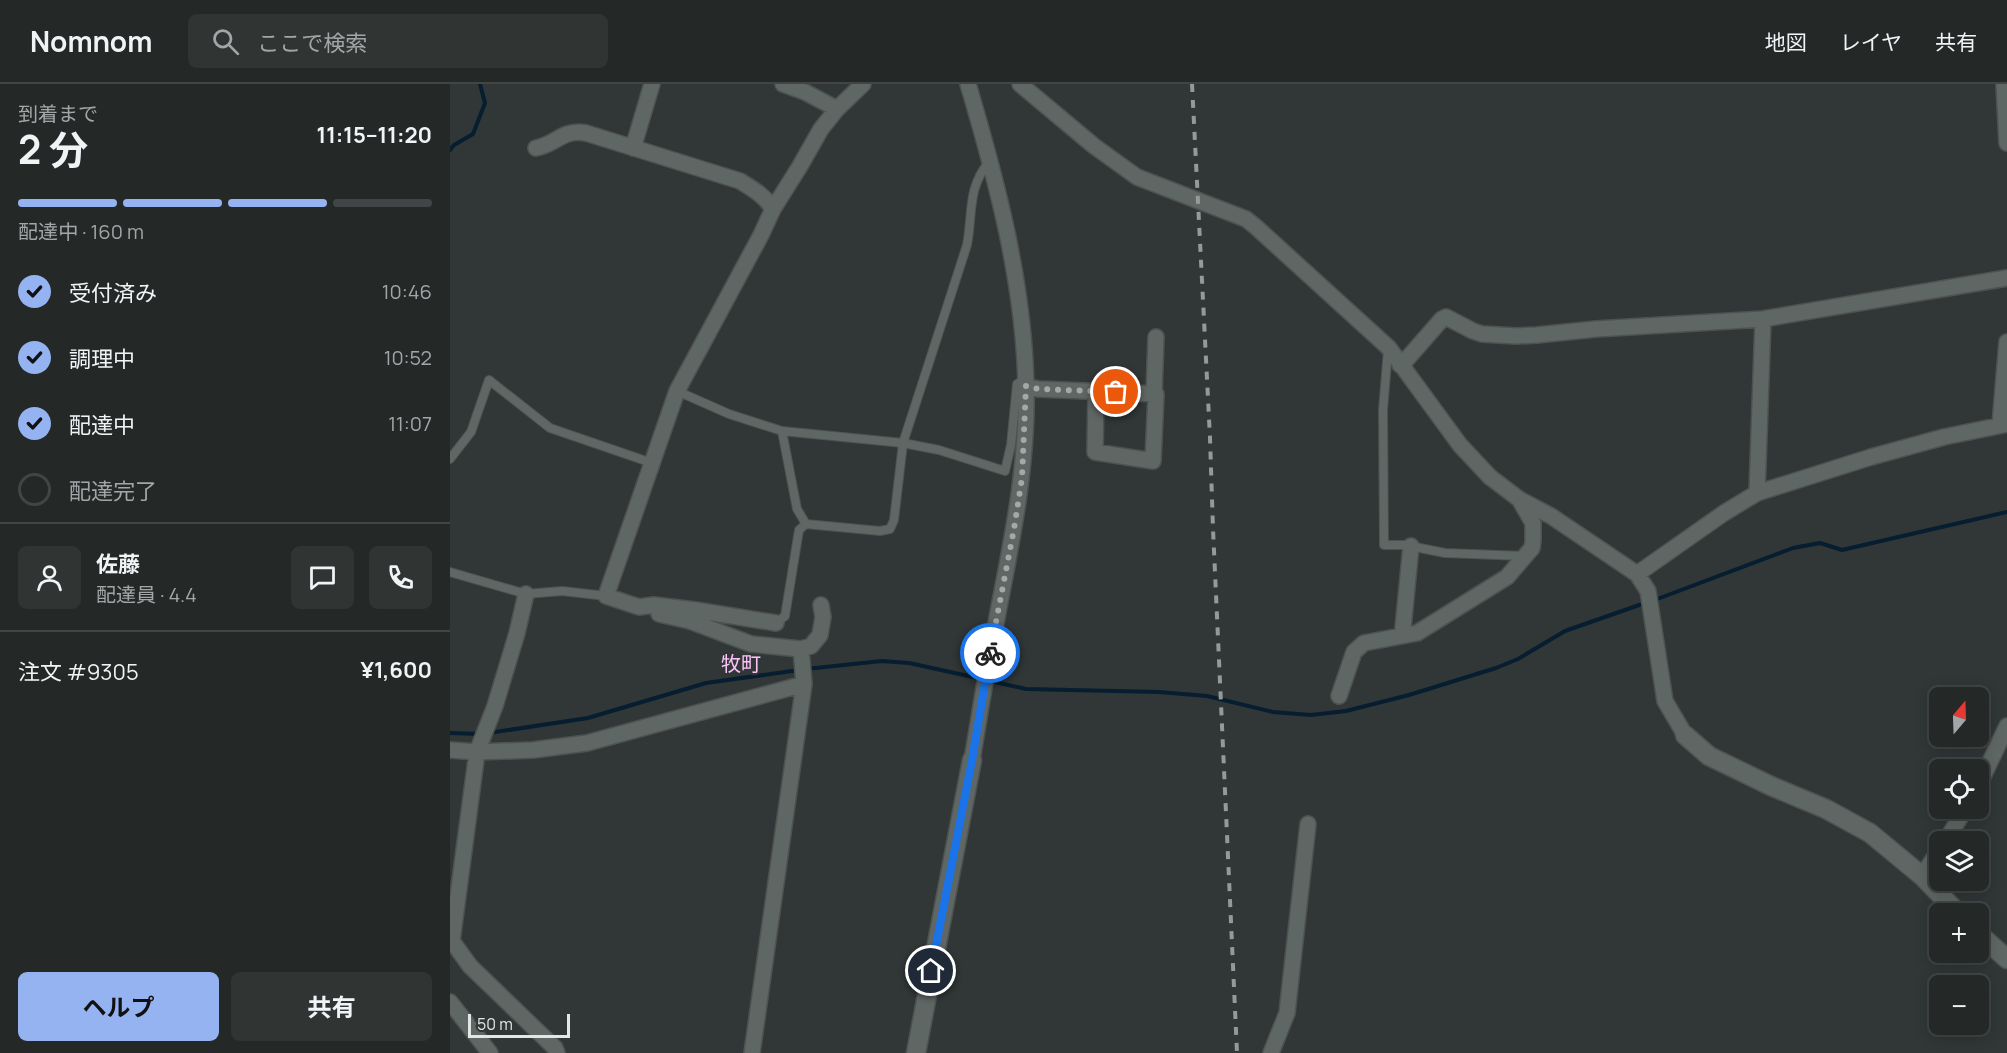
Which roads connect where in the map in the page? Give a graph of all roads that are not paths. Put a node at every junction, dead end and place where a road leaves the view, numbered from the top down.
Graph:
1 (652, 84) edge
2 (783, 84) edge
3 (863, 84) edge
4 (968, 84) edge
5 (1020, 84) edge
6 (2004, 84) edge
7 (837, 110) junction
8 (2007, 143) edge
9 (536, 148) dead end
10 (633, 148) junction
11 (990, 161) junction
12 (772, 209) junction
13 (2007, 278) edge
14 (1763, 319) junction
15 (1156, 337) dead end
16 (2007, 342) edge
17 (1389, 348) junction
18 (1400, 365) junction
19 (1026, 382) junction
20 (676, 391) junction
21 (1096, 391) junction
22 (1154, 394) junction
23 (2003, 424) edge
24 (782, 430) junction
25 (903, 443) junction
26 (450, 459) edge
27 (652, 463) junction
28 (1758, 492) junction
29 (1520, 499) junction
30 (806, 524) junction
31 (1411, 546) junction
32 (1526, 556) junction
33 (450, 572) edge
34 (1637, 574) junction
35 (526, 594) junction
36 (606, 597) junction
37 (821, 605) dead end
38 (639, 608) junction
39 (776, 623) joint
40 (1407, 635) junction
41 (801, 652) junction
42 (803, 682) junction
43 (1339, 696) dead end
44 (2007, 726) edge
45 (1685, 735) joint
46 (478, 748) junction
47 (450, 750) edge
48 (972, 760) joint
49 (1989, 764) edge
50 (1308, 824) dead end
51 (1929, 866) edge
52 (1922, 876) junction
53 (1948, 903) edge
54 (1989, 943) edge
55 (2007, 959) edge
56 (450, 1002) edge
57 (490, 1053) edge
58 (557, 1053) edge
59 (752, 1053) edge
60 (916, 1053) edge
61 (1271, 1053) edge

1 - 10 street
2 - 7 street
3 - 7 street
4 - 11 street
5 - 17 street
6 - 8 street
7 - 12 street
9 - 10 street
10 - 12 street
11 - 19 street
11 - 25 lane
12 - 20 street
13 - 14 street
14 - 18 street
14 - 28 street
15 - 22 street
16 - 23 street
17 - 18 street
17 - 31 lane
18 - 29 street
19 - 21 street
19 - 25 lane
19 - 48 street
20 - 24 lane
20 - 27 street
21 - 22 street
21 - 22 street
23 - 28 street
24 - 25 lane
24 - 30 lane
25 - 30 lane
26 - 27 lane
27 - 36 street
28 - 34 street
29 - 32 street
29 - 34 street
30 - 39 lane
31 - 32 lane
31 - 40 street
32 - 40 street
33 - 35 lane
34 - 45 street
35 - 36 lane
35 - 46 street
36 - 38 street
37 - 41 street
38 - 39 street
38 - 41 street
40 - 43 street
41 - 42 street
42 - 46 street
42 - 59 street
44 - 49 street
45 - 52 street
46 - 47 street
46 - 58 street
48 - 60 street
50 - 61 street
51 - 52 street
52 - 53 street
54 - 55 street
56 - 57 street

